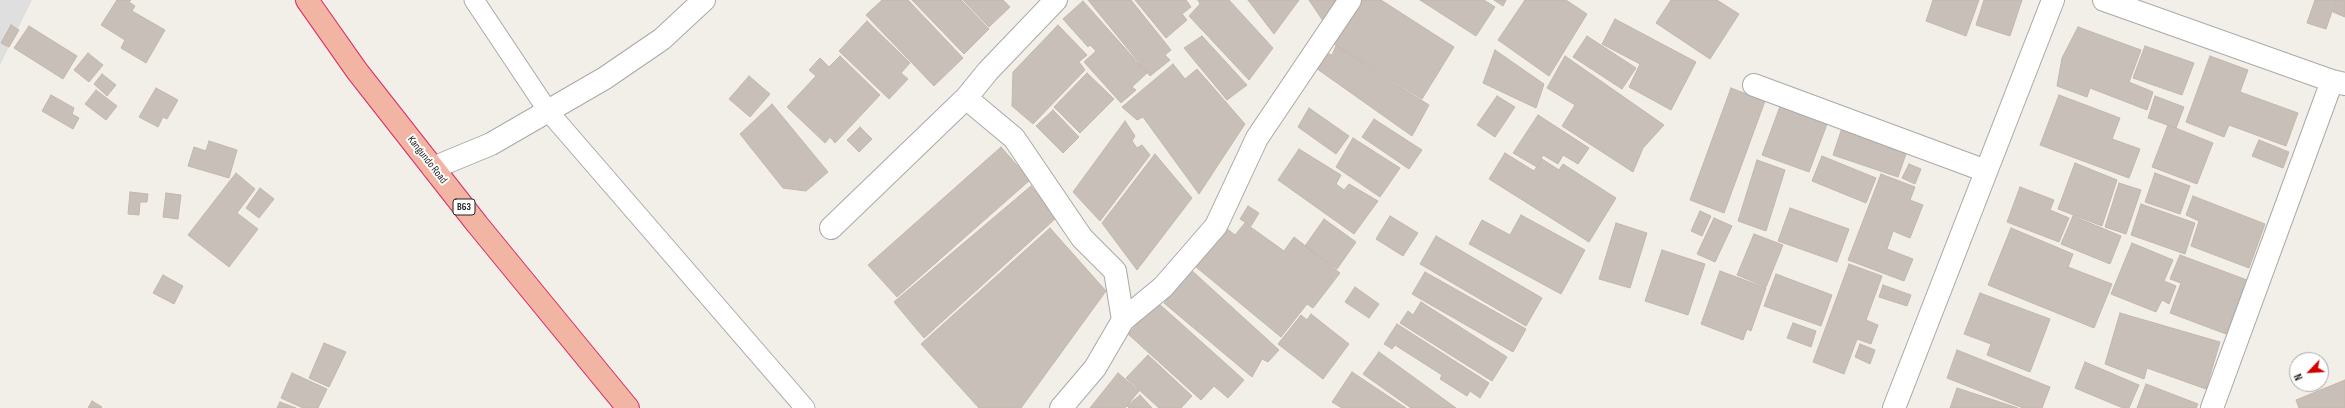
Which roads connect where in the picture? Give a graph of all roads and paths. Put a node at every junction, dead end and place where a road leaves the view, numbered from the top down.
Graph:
1 (307, 0) edge
2 (474, 0) edge
3 (704, 0) edge
4 (1056, 0) edge
5 (1350, 0) edge
6 (2053, 0) edge
7 (2104, 0) edge
8 (2338, 83) edge
9 (1754, 85) dead end
10 (966, 98) junction
11 (548, 111) junction
12 (433, 168) junction
13 (1986, 171) junction
14 (831, 228) dead end
15 (1123, 320) junction
16 (628, 408) edge
17 (805, 408) edge
18 (1061, 408) edge
19 (1894, 408) edge
20 (2212, 408) edge

1 - 12 highway, Kangundo Road / B63
2 - 11 lane
3 - 11 street
4 - 10 street
5 - 15 street
6 - 13 street
7 - 8 street
8 - 20 street
9 - 13 street
10 - 14 street
10 - 15 street
11 - 12 street
11 - 17 lane
12 - 16 highway, Kangundo Road / B63
13 - 19 street
15 - 18 street

